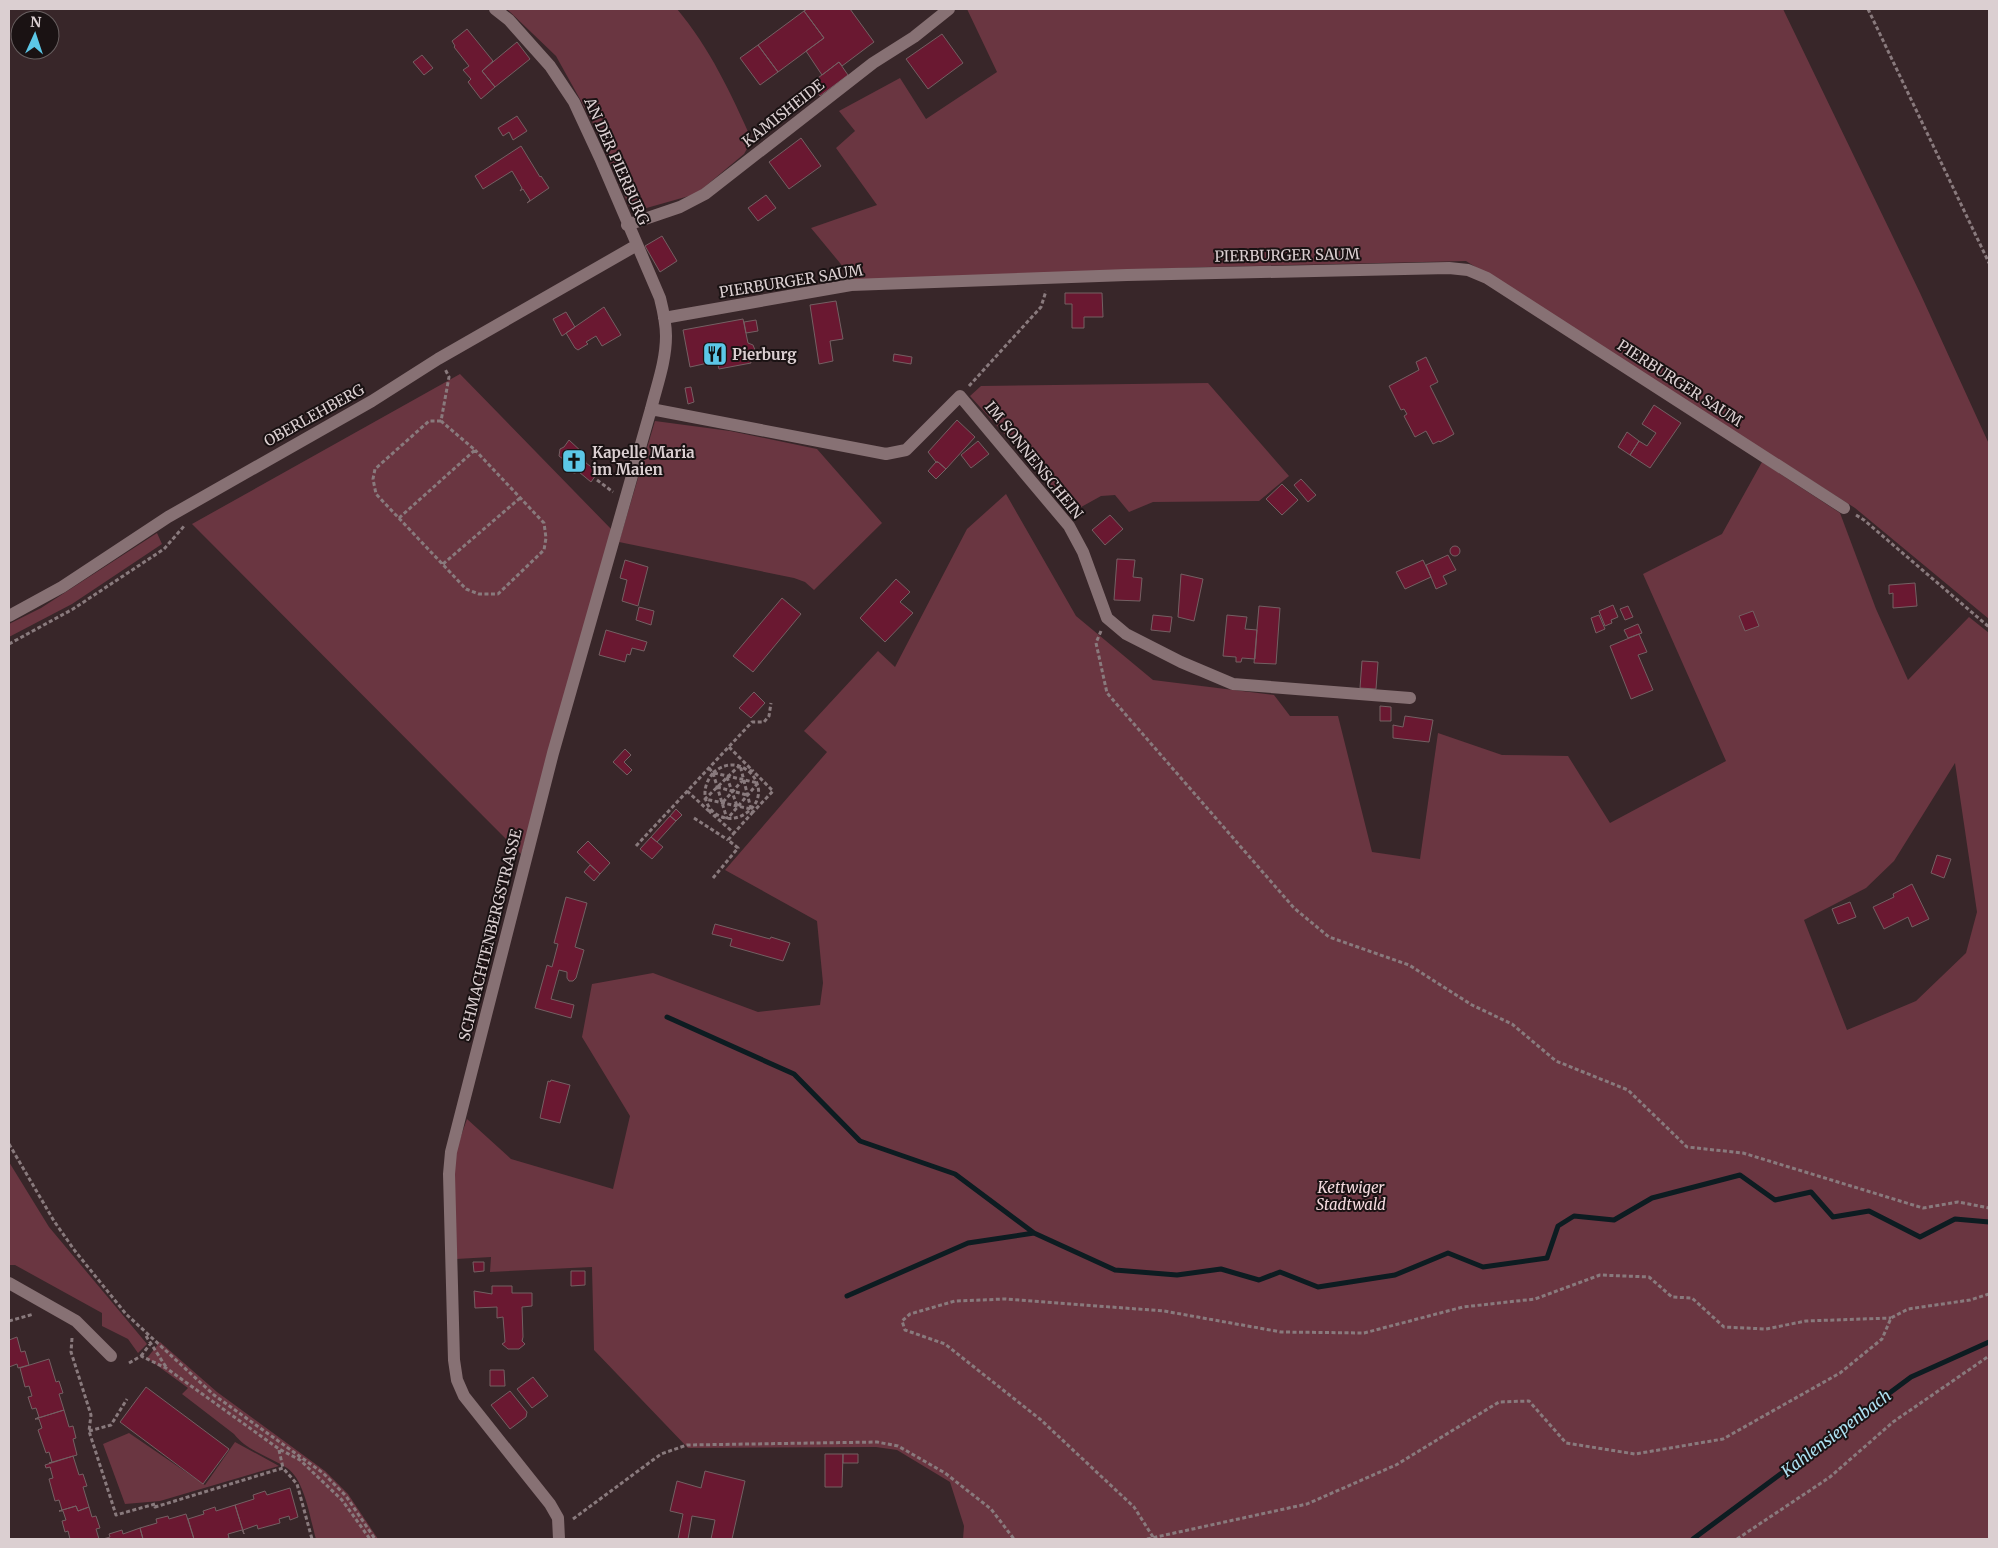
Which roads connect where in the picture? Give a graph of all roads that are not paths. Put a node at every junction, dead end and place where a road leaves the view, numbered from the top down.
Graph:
1 (495, 9) edge
2 (950, 9) edge
3 (627, 225) junction
4 (637, 245) junction
5 (664, 318) junction
6 (651, 409) junction
7 (1844, 508) road end
8 (9, 616) edge
9 (1410, 698) dead end
10 (9, 1283) edge
11 (110, 1356) dead end
12 (559, 1534) edge

1 - 3 street, AN DER PIERBURG
2 - 3 street, KAMISHEIDE
3 - 4 street, AN DER PIERBURG
4 - 5 street, AN DER PIERBURG
4 - 8 street, OBERLEHBERG
5 - 6 street, SCHMACHTENBERGSTRASSE
5 - 7 street, PIERBURGER SAUM
6 - 9 street, IM SONNENSCHEIN
6 - 12 street, SCHMACHTENBERGSTRASSE
10 - 11 street

